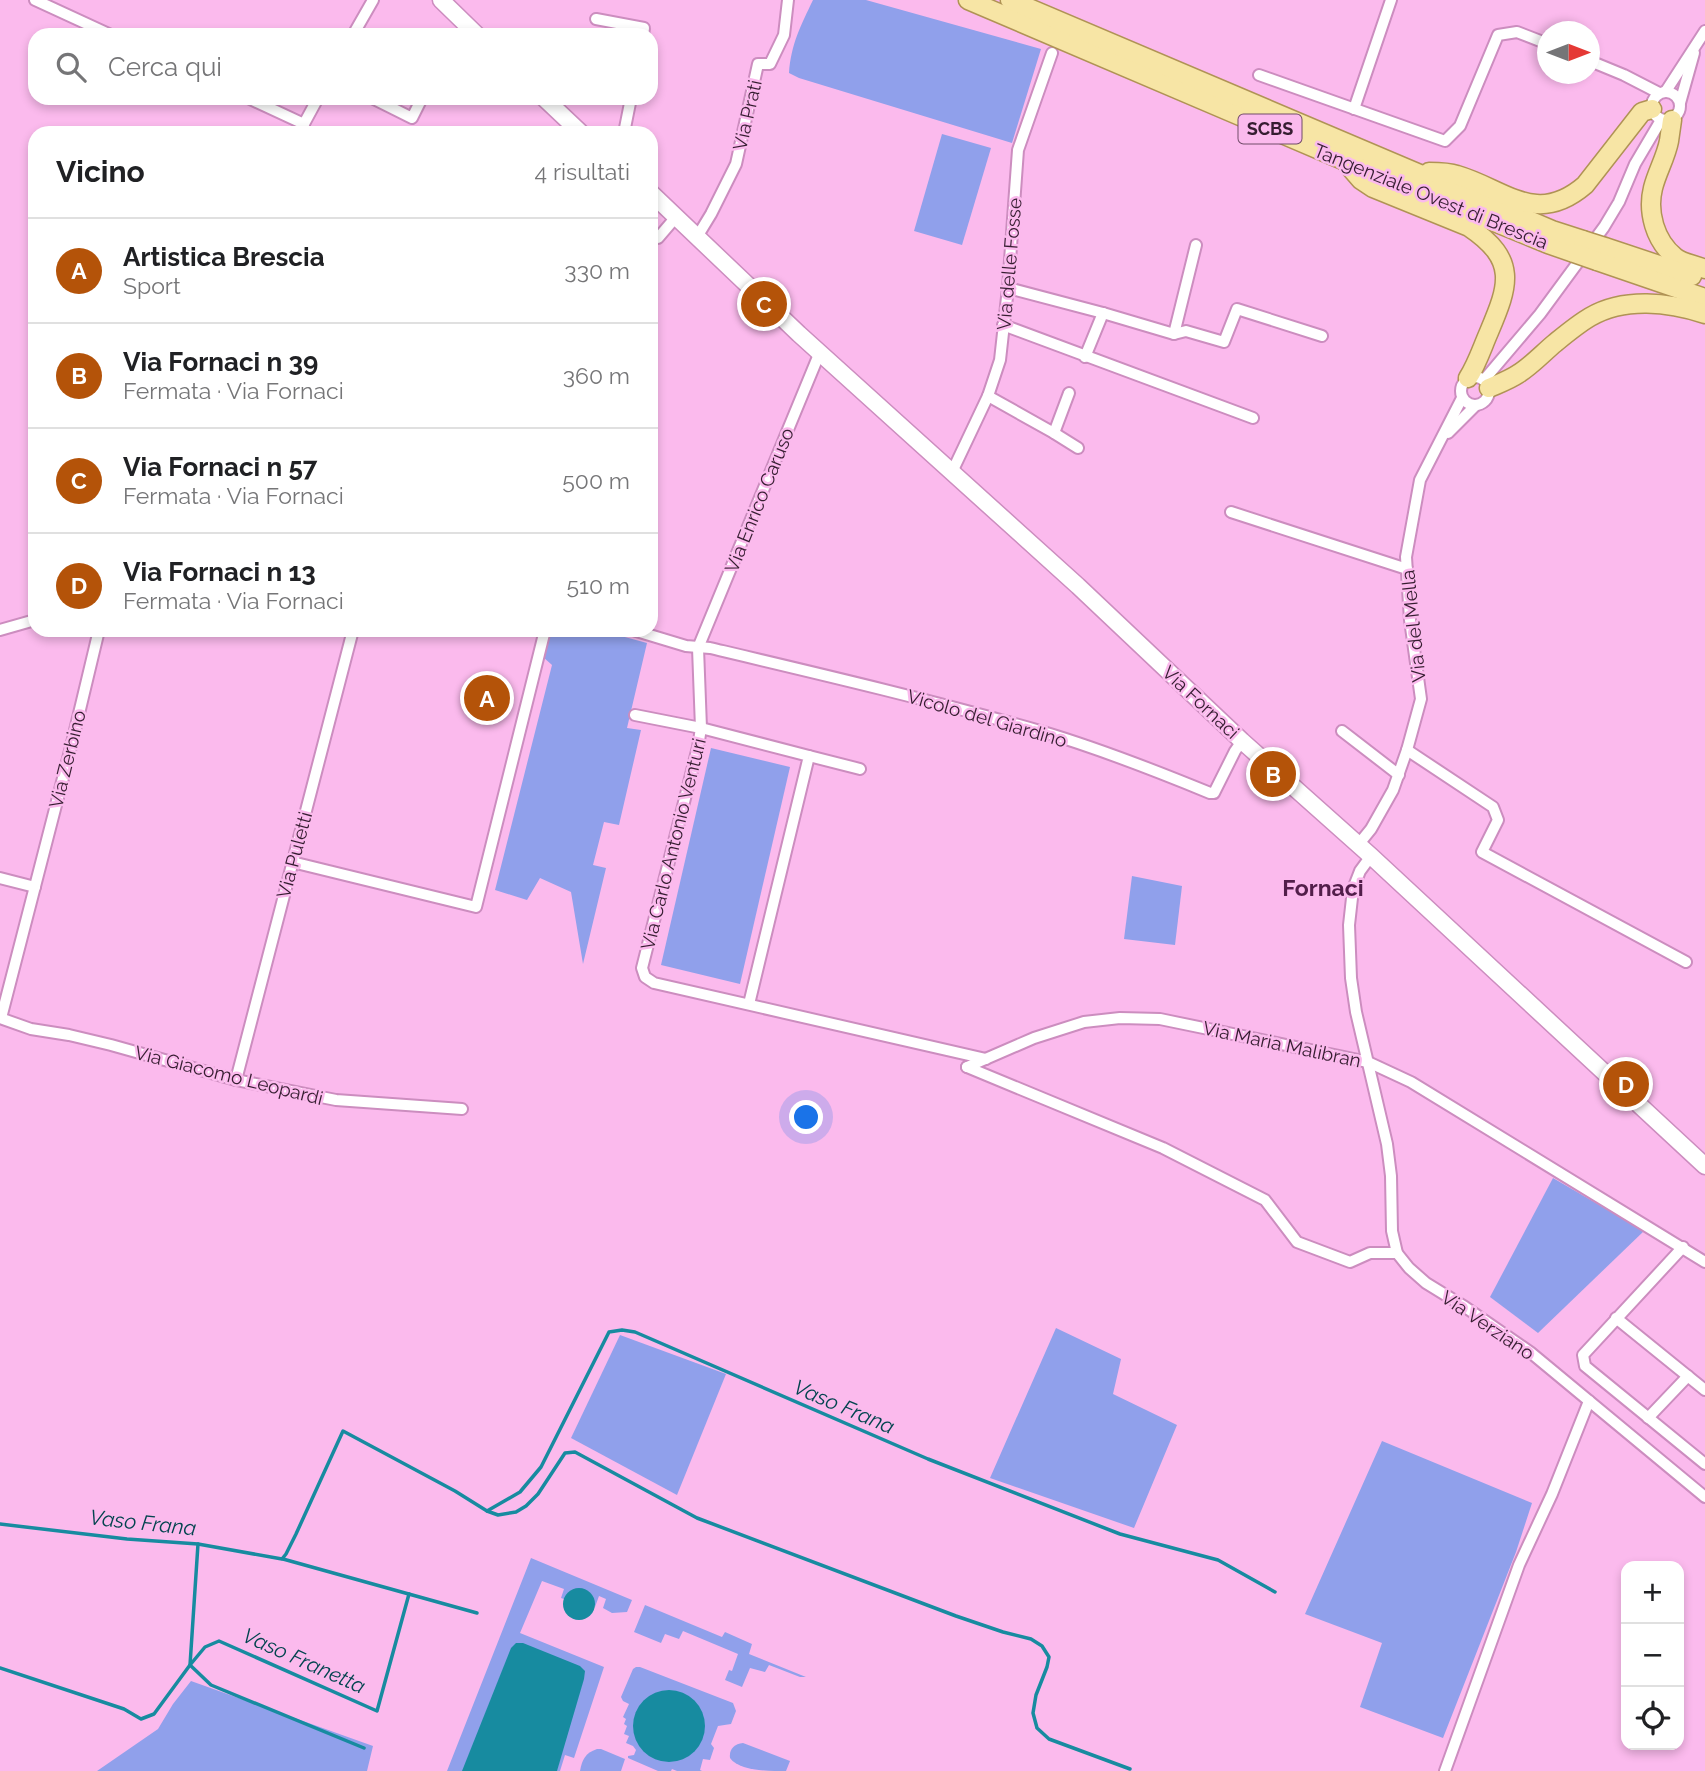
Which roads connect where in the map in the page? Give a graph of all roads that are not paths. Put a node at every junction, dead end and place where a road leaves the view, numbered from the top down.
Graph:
1 (35, 0) edge
2 (373, 0) edge
3 (440, 0) edge
4 (788, 0) edge
5 (968, 0) edge
6 (1010, 0) edge
7 (1391, 0) edge
8 (597, 19) dead end
9 (96, 28) edge
10 (357, 28) edge
11 (470, 28) edge
12 (639, 28) edge
13 (1705, 31) edge
14 (1537, 40) edge
15 (1697, 43) junction
16 (1052, 53) dead end
17 (1600, 65) edge
18 (1259, 75) dead end
19 (1680, 103) junction
20 (261, 105) edge
21 (314, 105) edge
22 (386, 105) edge
23 (418, 105) edge
24 (551, 105) edge
25 (630, 105) edge
26 (1660, 106) junction
27 (1354, 109) junction
28 (298, 126) edge
29 (303, 126) edge
30 (574, 126) edge
31 (625, 126) edge
32 (1343, 160) junction
33 (1415, 172) junction
34 (658, 200) edge
35 (676, 217) junction
36 (658, 237) edge
37 (697, 237) junction
38 (1196, 245) dead end
39 (1579, 247) junction
40 (1601, 254) junction
41 (1705, 269) edge
42 (1705, 281) edge
43 (1008, 288) junction
44 (1705, 298) edge
45 (1103, 313) junction
46 (1705, 314) edge
47 (1003, 326) junction
48 (1174, 334) junction
49 (1322, 337) dead end
50 (820, 352) junction
51 (1085, 357) junction
52 (1480, 382) junction
53 (1069, 393) dead end
54 (988, 396) junction
55 (1462, 398) junction
56 (1475, 406) junction
57 (1253, 418) dead end
58 (1054, 433) junction
59 (1440, 440) junction
60 (1078, 448) dead end
61 (952, 471) junction
62 (1231, 512) dead end
63 (1407, 569) junction
64 (28, 622) edge
65 (0, 630) edge
66 (97, 637) edge
67 (351, 637) edge
68 (543, 637) edge
69 (658, 637) edge
70 (698, 648) junction
71 (635, 715) dead end
72 (701, 728) junction
73 (1342, 731) dead end
74 (1242, 741) junction
75 (1407, 750) junction
76 (809, 756) junction
77 (860, 769) dead end
78 (1399, 775) junction
79 (1358, 845) junction
80 (1371, 856) junction
81 (292, 862) junction
82 (0, 878) edge
83 (35, 887) junction
84 (1686, 962) dead end
85 (748, 1004) junction
86 (0, 1018) edge
87 (986, 1059) junction
88 (1368, 1062) junction
89 (236, 1080) junction
90 (461, 1109) dead end
91 (1705, 1166) edge
92 (1682, 1247) junction
93 (1397, 1253) junction
94 (1705, 1262) edge
95 (1616, 1318) junction
96 (1688, 1376) junction
97 (1705, 1390) edge
98 (1590, 1401) junction
99 (1648, 1418) junction
100 (1705, 1464) edge
101 (1704, 1495) edge
102 (1445, 1771) edge

1 - 9 street
2 - 10 street
3 - 11 street
4 - 37 street, Via Prati
5 - 32 main road, Tangenziale Ovest di Brescia / SCBS
6 - 33 main road, Tangenziale Ovest di Brescia / SCBS
7 - 27 street
8 - 12 street
13 - 15 street, Via del Mella
14 - 27 street
15 - 19 street, Via del Mella
15 - 26 street, Via del Mella
16 - 43 street, Via delle Fosse
17 - 26 street
18 - 27 street
19 - 26 street
19 - 26 street, Via del Mella
20 - 28 street
21 - 29 street
22 - 23 street
24 - 30 street
25 - 31 street
26 - 33 main road
26 - 41 main road
26 - 52 street, Via del Mella
32 - 39 main road, Tangenziale Ovest di Brescia / SCBS
32 - 52 main road
33 - 39 main road, Tangenziale Ovest di Brescia / SCBS
34 - 35 street, Via Fornaci
35 - 36 street
35 - 37 street, Via Fornaci
37 - 50 street, Via Fornaci
38 - 48 street
39 - 40 main road, Tangenziale Ovest di Brescia / SCBS, bridge
40 - 42 main road, Tangenziale Ovest di Brescia / SCBS
40 - 44 main road, Tangenziale Ovest di Brescia / SCBS
43 - 45 street
43 - 47 street, Via delle Fosse
45 - 48 street
45 - 51 street
46 - 52 main road
47 - 51 street
47 - 54 street, Via delle Fosse
48 - 49 street
50 - 61 street, Via Fornaci
50 - 70 street, Via Enrico Caruso
51 - 57 street
52 - 55 street, Via del Mella
52 - 56 street, Via del Mella
53 - 58 street
54 - 58 street
54 - 61 street, Via delle Fosse
55 - 56 street
55 - 59 street, Via del Mella
56 - 59 street, Via del Mella
58 - 60 street
59 - 63 street, Via del Mella
61 - 74 street, Via Fornaci
62 - 63 street
63 - 75 street, Via del Mella
64 - 65 street
66 - 83 street, Via Zerbino
67 - 81 street, Via Puletti
68 - 81 street
69 - 70 street
70 - 72 street, Via Carlo Antonio Venturi
70 - 74 street, Vicolo del Giardino
71 - 72 street
72 - 76 street, Via Carlo Antonio Venturi
72 - 85 street, Via Carlo Antonio Venturi
73 - 78 street
74 - 79 street, Via Fornaci
75 - 78 street, Via del Mella
75 - 84 street
76 - 77 street, Via Carlo Antonio Venturi
76 - 85 street
78 - 79 street, Via del Mella
79 - 80 street, Via Fornaci
80 - 88 street
80 - 91 street, Via Fornaci
81 - 89 street, Via Puletti
82 - 83 street
83 - 86 street, Via Zerbino
85 - 87 street, Via Carlo Antonio Venturi
86 - 89 street, Via Giacomo Leopardi
87 - 88 street, Via Maria Malibran
87 - 93 street, Via Maria Malibran
88 - 92 street, Via Maria Malibran
88 - 93 street
89 - 90 street, Via Giacomo Leopardi
92 - 94 street, Via Maria Malibran
92 - 95 street
93 - 98 street, Via Verziano
95 - 96 street
95 - 99 street
96 - 97 street
96 - 99 street
98 - 101 street, Via Verziano
98 - 102 street
99 - 100 street

